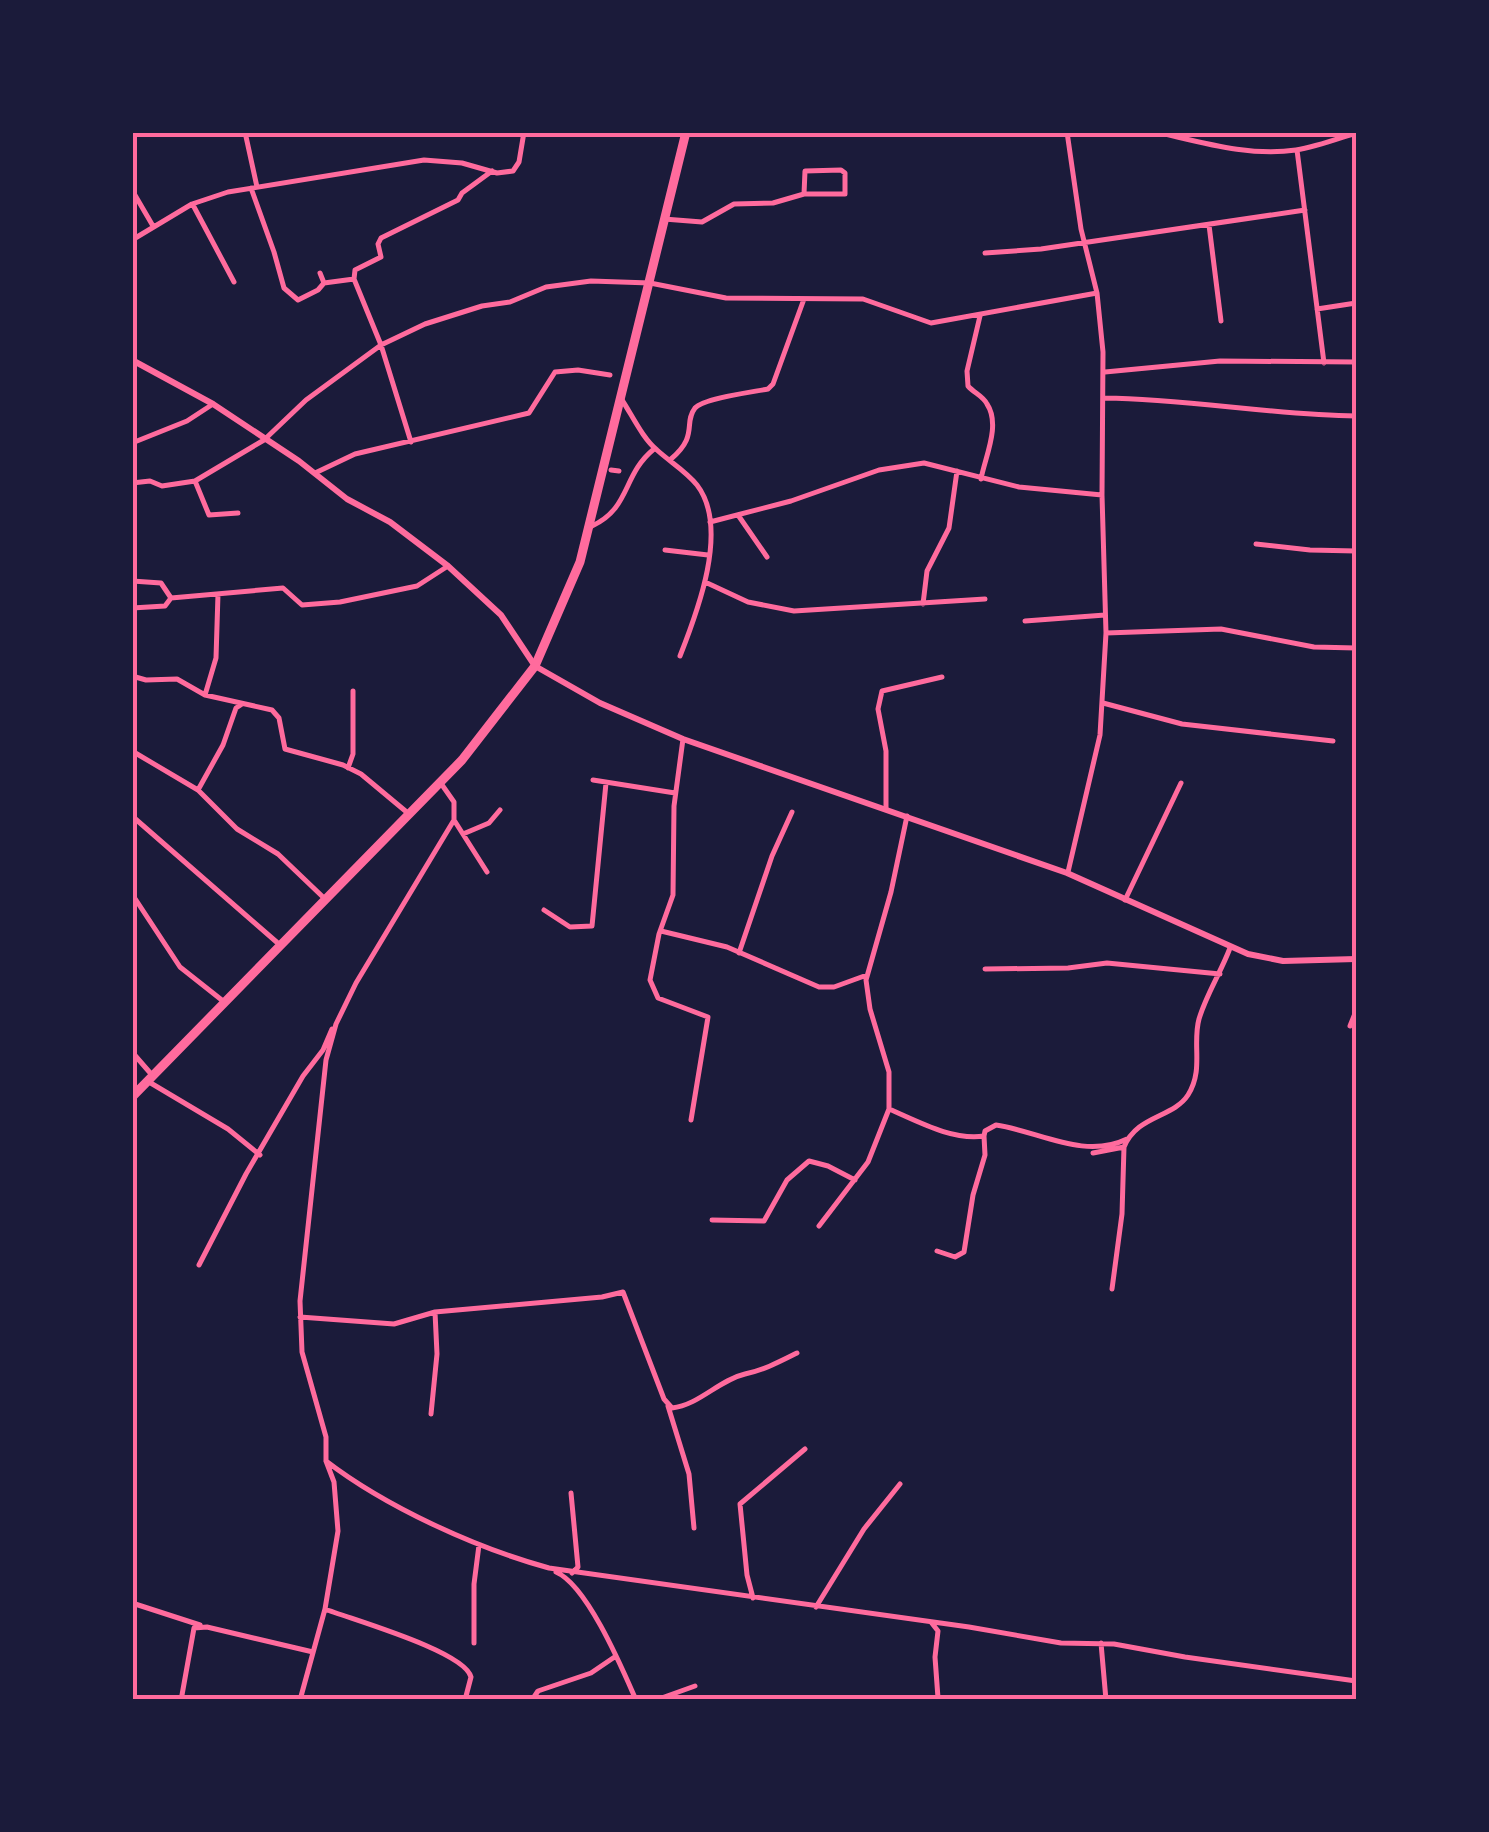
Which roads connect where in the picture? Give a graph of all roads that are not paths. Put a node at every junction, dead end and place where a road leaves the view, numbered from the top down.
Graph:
1 (246, 132) edge
2 (524, 132) edge
3 (686, 132) edge
4 (1067, 132) edge
5 (1156, 132) edge
6 (1356, 133) edge
7 (1297, 150) junction
8 (492, 171) junction
9 (254, 188) junction
10 (132, 190) edge
11 (804, 194) junction
12 (192, 204) junction
13 (1305, 210) junction
14 (664, 219) junction
15 (1209, 225) junction
16 (154, 226) junction
17 (132, 240) edge
18 (1084, 243) junction
19 (985, 252) dead end
20 (320, 272) dead end
21 (354, 278) junction
22 (234, 282) dead end
23 (324, 283) junction
24 (650, 283) junction
25 (1097, 294) junction
26 (804, 298) junction
27 (1356, 303) edge
28 (1317, 308) junction
29 (980, 316) junction
30 (1221, 322) dead end
31 (381, 346) junction
32 (132, 360) edge
33 (1324, 362) junction
34 (1356, 362) edge
35 (1104, 372) junction
36 (610, 376) dead end
37 (620, 397) junction
38 (1106, 398) junction
39 (213, 404) junction
40 (1356, 416) edge
41 (264, 440) junction
42 (132, 442) edge
43 (411, 442) junction
44 (654, 448) junction
45 (670, 459) junction
46 (610, 470) dead end
47 (619, 470) dead end
48 (957, 471) junction
49 (315, 473) junction
50 (981, 479) junction
51 (195, 481) junction
52 (132, 483) edge
53 (1102, 495) junction
54 (238, 513) dead end
55 (738, 515) junction
56 (710, 522) junction
57 (589, 527) junction
58 (1256, 544) dead end
59 (665, 550) dead end
60 (1356, 551) edge
61 (708, 555) junction
62 (767, 557) dead end
63 (448, 566) junction
64 (132, 581) edge
65 (705, 582) junction
66 (218, 594) junction
67 (171, 598) junction
68 (984, 599) dead end
69 (923, 604) junction
70 (132, 608) edge
71 (1105, 615) junction
72 (1024, 621) dead end
73 (1106, 633) junction
74 (1356, 648) edge
75 (680, 656) dead end
76 (535, 666) junction
77 (132, 676) edge
78 (942, 677) dead end
79 (354, 692) dead end
80 (206, 695) junction
81 (1103, 703) junction
82 (242, 704) junction
83 (684, 739) junction
84 (1333, 742) dead end
85 (132, 751) edge
86 (348, 768) junction
87 (593, 780) dead end
88 (440, 782) junction
89 (1182, 782) dead end
90 (606, 783) junction
91 (198, 790) junction
92 (675, 793) junction
93 (886, 809) junction
94 (500, 810) dead end
95 (792, 812) dead end
96 (409, 814) junction
97 (132, 816) edge
98 (907, 816) junction
99 (454, 820) junction
100 (463, 834) junction
101 (487, 872) dead end
102 (1068, 873) junction
103 (132, 894) edge
104 (326, 900) junction
105 (1125, 900) junction
106 (544, 910) dead end
107 (661, 931) junction
108 (282, 947) junction
109 (1230, 948) junction
110 (739, 953) junction
111 (1356, 959) edge
112 (985, 969) dead end
113 (1220, 974) junction
114 (867, 975) junction
115 (225, 1003) junction
116 (1356, 1010) edge
117 (336, 1024) junction
118 (1350, 1026) dead end
119 (132, 1052) edge
120 (151, 1080) junction
121 (134, 1095) edge
122 (889, 1110) junction
123 (691, 1120) dead end
124 (984, 1136) junction
125 (1128, 1138) junction
126 (1124, 1148) junction
127 (1093, 1153) dead end
128 (260, 1155) junction
129 (856, 1180) junction
130 (712, 1220) dead end
131 (819, 1226) dead end
132 (937, 1250) dead end
133 (199, 1265) dead end
134 (1112, 1289) dead end
135 (435, 1312) junction
136 (300, 1317) junction
137 (797, 1352) dead end
138 (668, 1406) junction
139 (431, 1414) dead end
140 (805, 1449) dead end
141 (326, 1461) junction
142 (900, 1484) dead end
143 (571, 1493) dead end
144 (694, 1528) dead end
145 (480, 1544) junction
146 (571, 1575) junction
147 (753, 1598) junction
148 (132, 1603) edge
149 (816, 1607) junction
150 (325, 1609) junction
151 (931, 1622) junction
152 (202, 1626) junction
153 (474, 1643) dead end
154 (1100, 1643) junction
155 (313, 1652) junction
156 (616, 1656) junction
157 (1356, 1681) edge
158 (695, 1686) dead end
159 (182, 1696) dead end
160 (938, 1698) edge
161 (300, 1700) edge
162 (465, 1700) edge
163 (532, 1700) edge
164 (636, 1700) edge
165 (656, 1700) edge
166 (1106, 1700) edge

1 - 9 street
2 - 8 street
3 - 14 main road
4 - 18 street
5 - 7 street
6 - 7 street
7 - 13 street
8 - 9 street
8 - 21 street
9 - 12 street
9 - 23 street
10 - 16 street
11 - 11 street
11 - 14 street
12 - 16 street
12 - 22 street
13 - 15 street
13 - 28 street
14 - 24 main road
15 - 18 street
15 - 30 street
16 - 17 street
18 - 19 street
18 - 25 street
20 - 23 street
21 - 23 street
21 - 31 street
24 - 26 street
24 - 31 street
24 - 37 main road
25 - 29 street
25 - 35 street
26 - 29 street
26 - 45 street
27 - 28 street
28 - 33 street
29 - 50 street
31 - 41 street
31 - 43 street
32 - 39 street
33 - 34 street
33 - 35 street
35 - 38 street
36 - 43 street
37 - 44 street
37 - 57 main road
38 - 40 street
38 - 53 street
39 - 41 street
39 - 42 street
41 - 49 street
41 - 51 street
43 - 49 street
44 - 45 street
44 - 57 street
45 - 56 street
46 - 47 street
48 - 50 street
48 - 55 street
48 - 69 street
49 - 63 street
50 - 53 street
51 - 52 street
51 - 54 street
53 - 71 street
55 - 56 street
55 - 62 street
56 - 61 street
57 - 76 main road
58 - 60 street
59 - 61 street
61 - 65 street
63 - 66 street
63 - 76 street
64 - 67 street
65 - 69 street
65 - 75 street
66 - 67 street
66 - 80 street
67 - 70 street
68 - 69 street
71 - 72 street
71 - 73 street
73 - 74 street
73 - 81 street
76 - 83 street
76 - 88 main road
77 - 80 street
78 - 93 street
79 - 86 street
80 - 82 street
81 - 84 street
81 - 102 street
82 - 86 street
82 - 91 street
83 - 92 street
83 - 93 street
85 - 91 street
86 - 96 street
87 - 90 street
88 - 96 main road
88 - 99 street
89 - 105 street
90 - 92 street
90 - 106 street
91 - 104 street
92 - 107 street
93 - 98 street
94 - 100 street
95 - 110 street
96 - 104 main road
97 - 108 street
98 - 102 street
98 - 114 street
99 - 100 street
99 - 117 street
100 - 101 street
102 - 105 street
103 - 115 street
104 - 108 main road
105 - 109 street
107 - 110 street
107 - 123 street
108 - 115 main road
109 - 111 street
109 - 113 street
110 - 114 street
112 - 113 street
113 - 125 street
114 - 122 street
115 - 120 main road
116 - 118 street
117 - 128 street
117 - 136 street
119 - 120 street
120 - 121 main road
120 - 128 street
122 - 124 street
122 - 129 street
124 - 125 street
124 - 132 street
125 - 126 street
126 - 127 street
126 - 134 street
128 - 133 street
129 - 130 street
129 - 131 street
135 - 136 street
135 - 138 street
135 - 139 street
136 - 141 street
137 - 138 street
138 - 144 street
140 - 147 street
141 - 145 street
141 - 150 street
142 - 149 street
143 - 146 street
145 - 146 street
145 - 153 street
146 - 147 street
146 - 156 street
147 - 149 street
148 - 152 street
149 - 151 street
150 - 155 street
150 - 162 street
151 - 154 street
151 - 160 street
152 - 155 street
152 - 159 street
154 - 157 street
154 - 166 street
155 - 161 street
156 - 163 street
156 - 164 street
158 - 165 street

